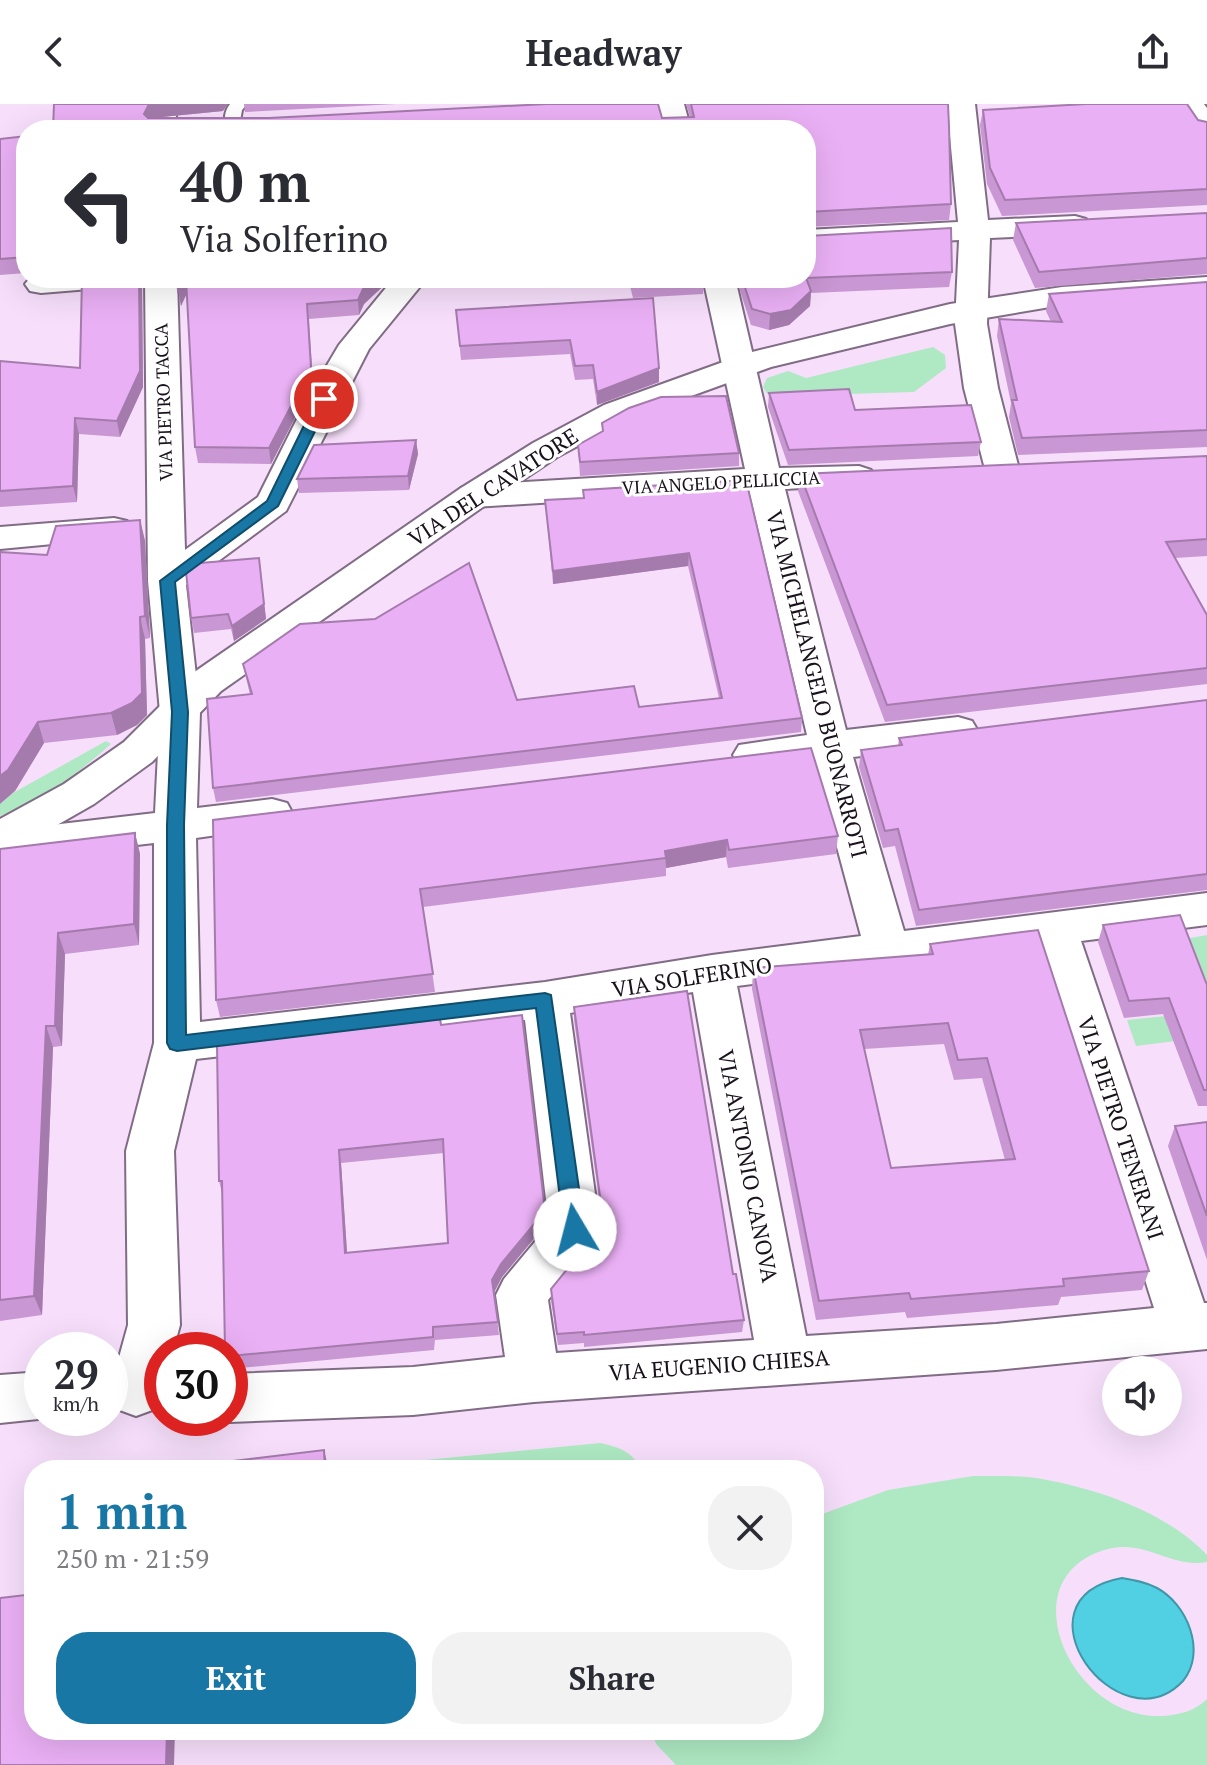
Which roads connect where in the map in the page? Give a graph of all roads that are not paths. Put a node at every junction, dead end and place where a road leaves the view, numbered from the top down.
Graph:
1 (961, 104) edge
2 (1190, 104) edge
3 (236, 114) edge
4 (190, 120) edge
5 (258, 120) edge
6 (1207, 128) edge
7 (1107, 223) edge
8 (973, 229) junction
9 (816, 238) edge
10 (1207, 286) edge
11 (161, 288) edge
12 (403, 288) edge
13 (721, 288) edge
14 (973, 309) junction
15 (737, 368) junction
16 (1003, 469) edge
17 (898, 475) edge
18 (765, 481) junction
19 (474, 496) junction
20 (168, 525) junction
21 (0, 538) edge
22 (167, 581) junction
23 (180, 712) junction
24 (991, 727) edge
25 (830, 745) junction
26 (721, 759) edge
27 (311, 809) edge
28 (175, 825) junction
29 (0, 838) edge
30 (0, 846) edge
31 (1207, 909) edge
32 (1055, 928) junction
33 (887, 949) junction
34 (712, 972) junction
35 (545, 1000) junction
36 (177, 1043) junction
37 (1197, 1327) edge
38 (784, 1359) junction
39 (534, 1378) junction
40 (136, 1393) edge
41 (24, 1397) edge
42 (248, 1397) edge
43 (0, 1399) edge

1 - 8 street
2 - 6 street
3 - 4 street
3 - 5 street
7 - 8 street
8 - 9 street
8 - 14 street
10 - 14 street, VIA DEL CAVATORE
11 - 20 street, VIA PIETRO TACCA
12 - 22 street
13 - 15 street, VIA MICHELANGELO BUONARROTI
14 - 15 street, VIA DEL CAVATORE
14 - 16 street
15 - 18 street, VIA MICHELANGELO BUONARROTI
15 - 19 street, VIA DEL CAVATORE
17 - 18 street, VIA ANGELO PELLICCIA
18 - 19 street, VIA ANGELO PELLICCIA
18 - 25 street, VIA MICHELANGELO BUONARROTI
19 - 23 street, VIA DEL CAVATORE
20 - 21 street
20 - 22 street, VIA PIETRO TACCA
22 - 23 street, VIA PIETRO TACCA
23 - 28 street, VIA PIETRO TACCA
23 - 29 street, VIA DEL CAVATORE
24 - 25 street
25 - 26 street
25 - 33 street, VIA MICHELANGELO BUONARROTI
27 - 28 street
28 - 30 street
28 - 36 street, VIA PIETRO TACCA
31 - 32 street, VIA SOLFERINO
32 - 33 street, VIA SOLFERINO
32 - 37 street, VIA PIETRO TENERANI
33 - 34 street, VIA SOLFERINO
34 - 35 street, VIA SOLFERINO
34 - 38 street, VIA ANTONIO CANOVA
35 - 36 street, VIA SOLFERINO
35 - 39 street
36 - 40 street, VIA PIETRO TACCA
37 - 38 street, VIA EUGENIO CHIESA
38 - 39 street, VIA EUGENIO CHIESA
39 - 42 street, VIA EUGENIO CHIESA
41 - 43 street

